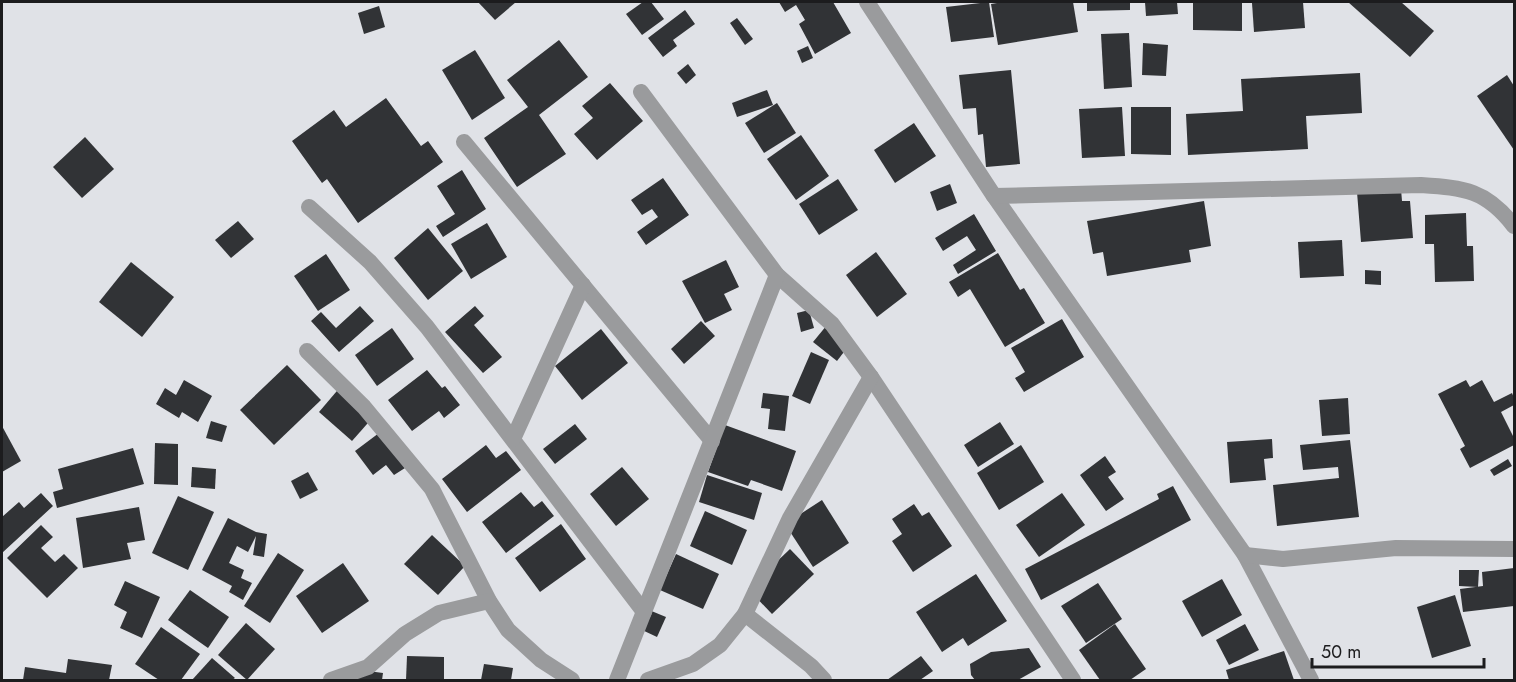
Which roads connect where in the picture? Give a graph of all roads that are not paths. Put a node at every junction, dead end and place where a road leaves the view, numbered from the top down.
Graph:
1 (867, 2) edge
2 (641, 92) dead end
3 (464, 142) dead end
4 (994, 196) junction
5 (309, 207) dead end
6 (1515, 226) edge
7 (777, 275) junction
8 (583, 285) junction
9 (307, 351) dead end
10 (871, 377) junction
11 (513, 439) junction
12 (712, 441) junction
13 (1515, 549) edge
14 (1245, 555) junction
15 (489, 601) junction
16 (644, 612) junction
17 (745, 614) junction
18 (330, 681) edge
19 (572, 681) edge
20 (617, 681) edge
21 (648, 681) edge
22 (824, 681) edge
23 (1073, 681) edge
24 (1311, 681) edge

1 - 4 street
2 - 7 street
3 - 8 street
4 - 6 street
4 - 14 street
5 - 11 street
7 - 10 street
7 - 12 street
8 - 11 street
8 - 12 street
9 - 15 street
10 - 17 street
10 - 23 street
11 - 16 street
12 - 16 street
13 - 14 street
14 - 24 street
15 - 18 street
15 - 19 street
16 - 20 street
17 - 21 street
17 - 22 street

